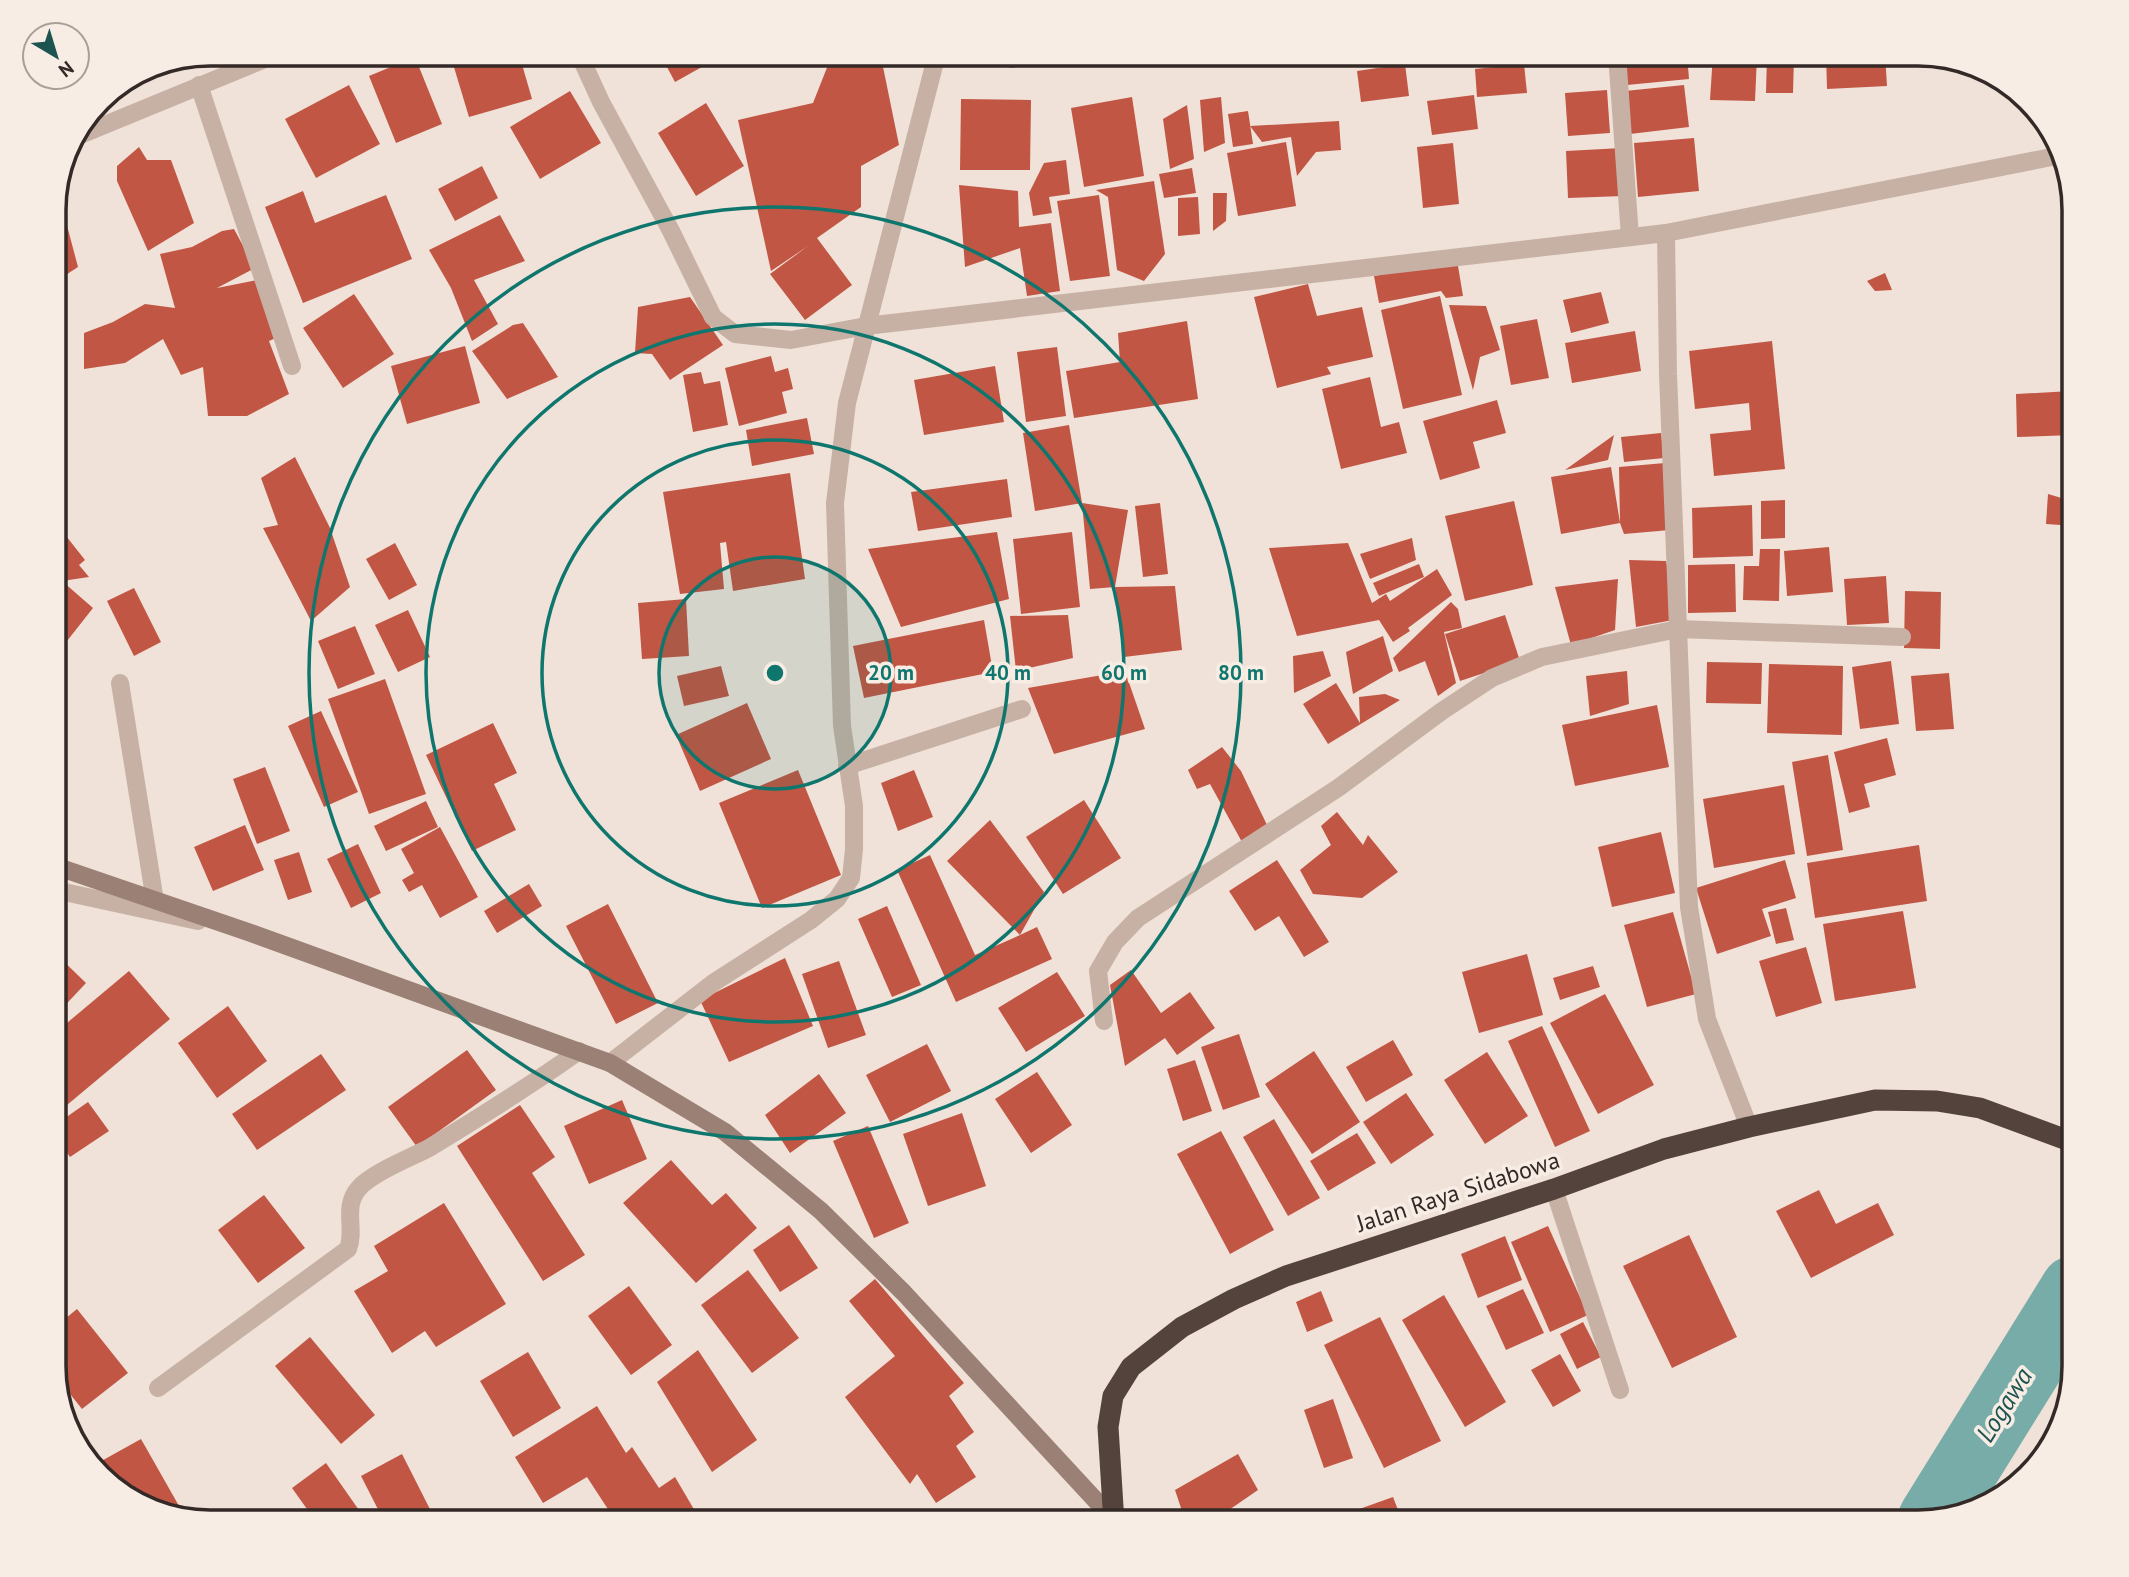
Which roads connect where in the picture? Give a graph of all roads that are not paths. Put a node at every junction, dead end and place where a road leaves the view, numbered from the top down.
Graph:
1 (247, 66) edge
2 (584, 66) edge
3 (934, 66) edge
4 (1618, 66) edge
5 (199, 85) junction
6 (91, 130) edge
7 (2052, 157) edge
8 (1666, 233) junction
9 (1630, 237) junction
10 (866, 326) junction
11 (292, 366) dead end
12 (1678, 629) junction
13 (1902, 637) dead end
14 (120, 683) dead end
15 (1022, 709) dead end
16 (847, 766) junction
17 (67, 870) edge
18 (67, 893) edge
19 (155, 901) junction
20 (248, 932) junction
21 (1104, 1020) dead end
22 (579, 1051) junction
23 (610, 1063) junction
24 (1749, 1127) junction
25 (2062, 1138) edge
26 (1554, 1189) junction
27 (158, 1388) dead end
28 (1620, 1390) dead end
29 (1104, 1510) edge
30 (1112, 1510) edge

1 - 5 street
2 - 10 street
3 - 10 street
4 - 9 street
5 - 6 street
5 - 11 street
7 - 8 street
8 - 9 street
8 - 12 street
9 - 10 street
10 - 16 street
12 - 13 street
12 - 21 street
12 - 24 street
14 - 19 street
15 - 16 street
16 - 23 street
17 - 19 main road
18 - 20 street
19 - 20 main road
20 - 22 main road
22 - 23 main road
22 - 27 street
23 - 29 main road
24 - 25 highway, Jalan Raya Sidabowa
24 - 26 highway, Jalan Raya Sidabowa
26 - 28 street
26 - 30 highway, Jalan Raya Sidabowa

